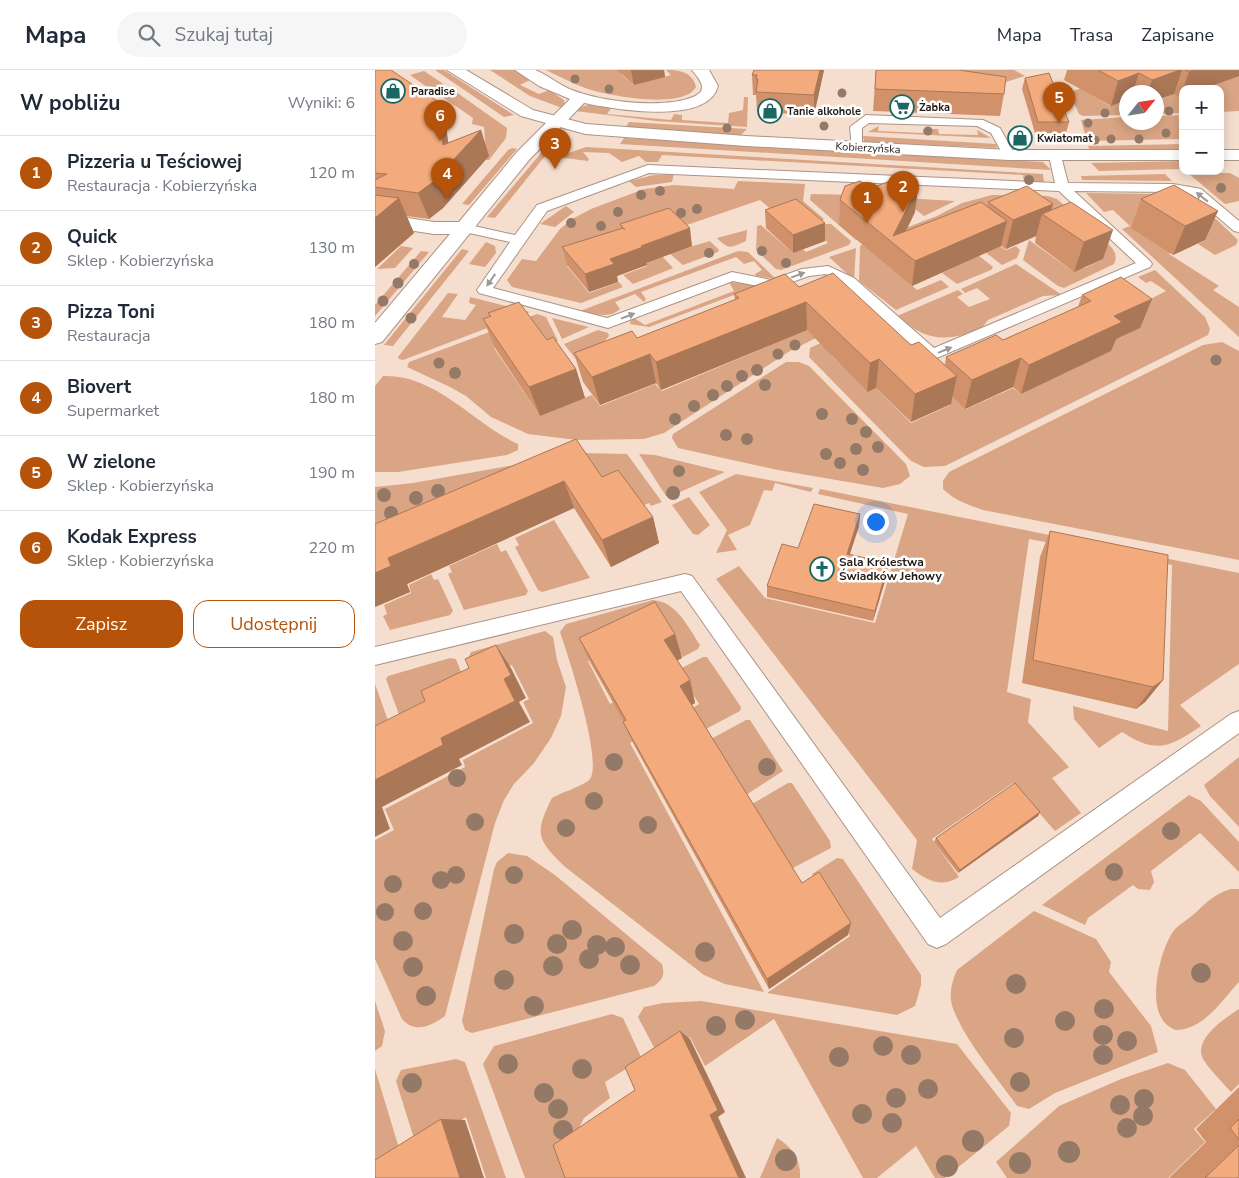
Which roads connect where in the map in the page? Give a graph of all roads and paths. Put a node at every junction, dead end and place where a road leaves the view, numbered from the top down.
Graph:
1 (455, 70) edge
2 (523, 70) edge
3 (700, 70) edge
4 (580, 98) junction
5 (554, 122) junction
6 (855, 147) junction
7 (1009, 155) junction
8 (1224, 155) edge
9 (1239, 155) edge
10 (1055, 156) junction
11 (1179, 156) edge
12 (1062, 188) junction
13 (375, 219) edge
14 (465, 228) junction
15 (1239, 228) edge
16 (518, 240) junction
17 (375, 337) edge
18 (375, 656) edge
19 (1239, 721) edge

1 - 5 street, Kobierzyńska
2 - 4 street
3 - 4 street
4 - 5 street
5 - 6 street, Kobierzyńska
5 - 14 street
6 - 7 street, Kobierzyńska
6 - 7 lane
7 - 10 street, Kobierzyńska
8 - 9 street
10 - 11 street, Kobierzyńska
10 - 12 lane
15 -> 12 lane
12 - 16 lane
16 -> 12 lane
13 - 14 street
14 - 16 lane
14 - 17 street
18 - 19 lane

